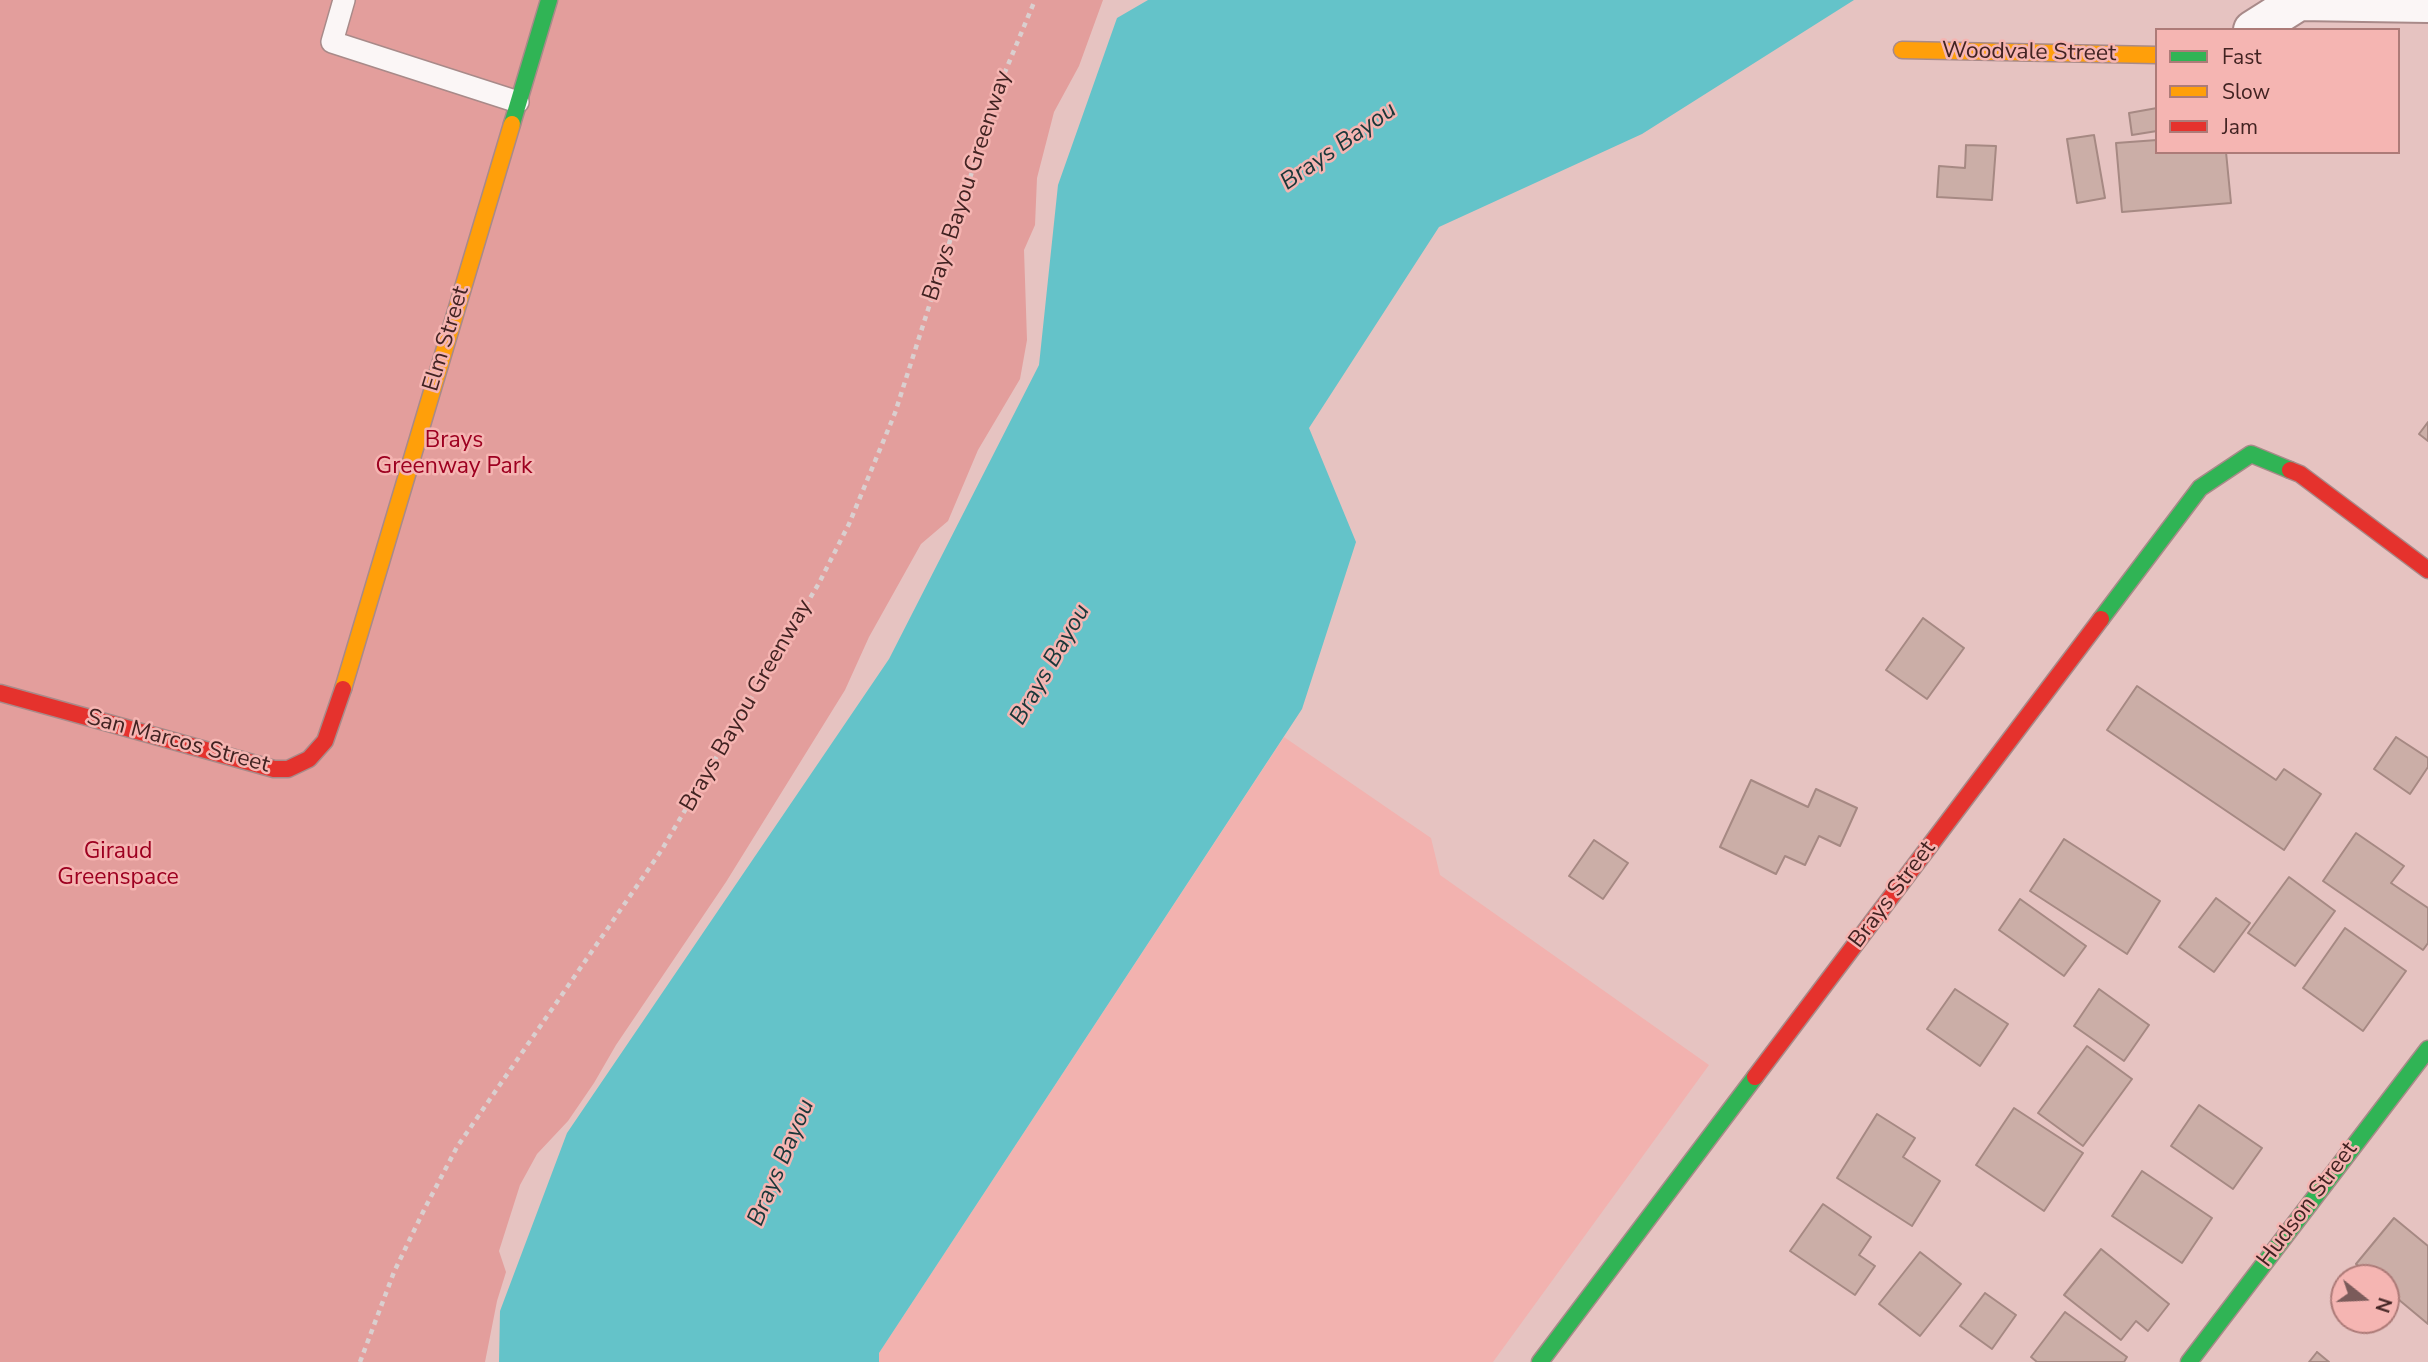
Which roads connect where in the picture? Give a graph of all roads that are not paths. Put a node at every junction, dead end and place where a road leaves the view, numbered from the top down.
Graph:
1 (344, 0) edge
2 (549, 0) edge
3 (2240, 0) edge
4 (2428, 3) edge
5 (2244, 28) edge
6 (2256, 28) edge
7 (1902, 50) dead end
8 (2155, 55) edge
9 (518, 102) junction
10 (2428, 570) edge
11 (0, 693) edge
12 (334, 719) joint
13 (2428, 1049) edge
14 (1540, 1362) edge
15 (2189, 1362) edge

1 - 9 lane
2 - 9 street, Elm Street
3 - 5 street
4 - 6 street
7 - 8 street, Woodvale Street
9 - 12 street, Elm Street
10 - 14 street, Brays Street
11 - 12 street, San Marcos Street
13 - 15 street, Hudson Street

